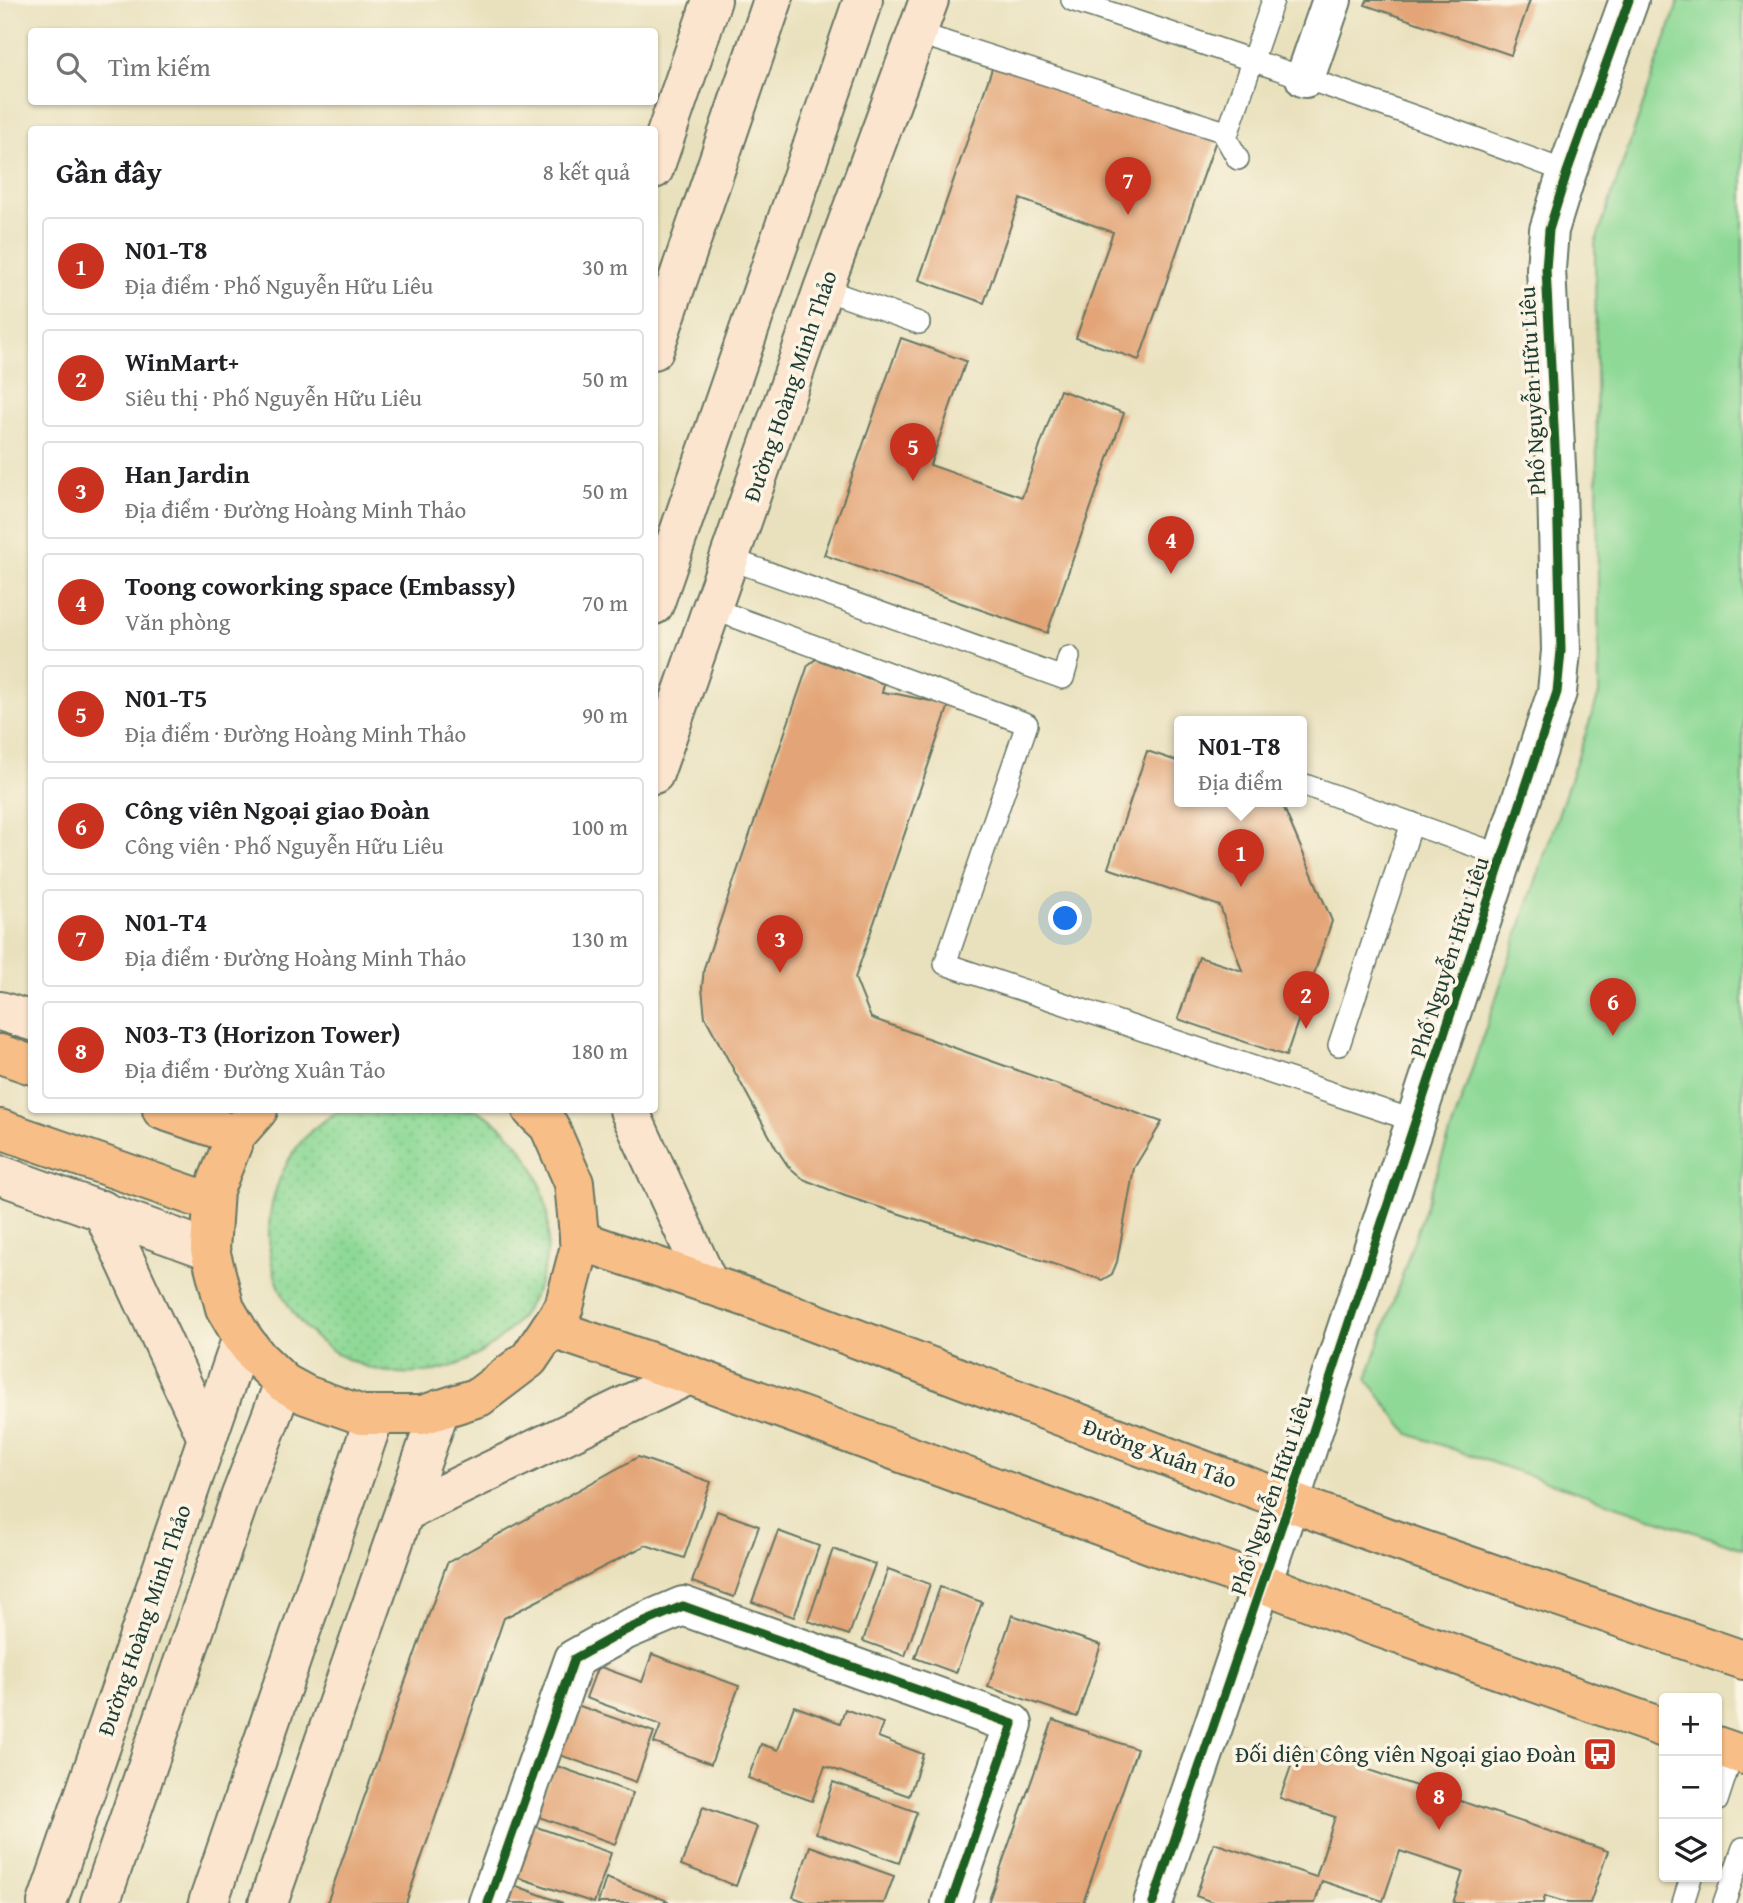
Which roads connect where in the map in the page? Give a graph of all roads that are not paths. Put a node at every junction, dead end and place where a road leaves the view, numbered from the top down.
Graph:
1 (712, 0) edge
2 (773, 0) edge
3 (863, 0) edge
4 (1072, 0) edge
5 (1273, 0) edge
6 (1332, 0) edge
7 (1629, 0) edge
8 (923, 17) edge
9 (1252, 61) junction
10 (1305, 78) junction
11 (1226, 138) junction
12 (658, 157) edge
13 (1238, 159) dead end
14 (1567, 172) junction
15 (823, 289) junction
16 (919, 323) dead end
17 (658, 338) edge
18 (730, 558) junction
19 (658, 593) edge
20 (713, 609) junction
21 (1069, 657) dead end
22 (658, 763) edge
23 (1307, 786) edge
24 (1412, 823) junction
25 (1503, 856) junction
26 (0, 1011) edge
27 (28, 1020) edge
28 (1339, 1045) dead end
29 (0, 1054) edge
30 (28, 1064) edge
31 (183, 1113) edge
32 (537, 1113) edge
33 (630, 1113) edge
34 (1415, 1121) junction
35 (247, 1122) edge
36 (0, 1129) edge
37 (0, 1175) edge
38 (213, 1203) junction
39 (102, 1210) junction
40 (579, 1240) junction
41 (210, 1250) junction
42 (709, 1285) junction
43 (550, 1328) junction
44 (242, 1337) junction
45 (689, 1376) junction
46 (284, 1383) junction
47 (440, 1409) junction
48 (375, 1415) junction
49 (207, 1438) junction
50 (1290, 1501) junction
51 (405, 1512) junction
52 (1262, 1583) junction
53 (1743, 1660) edge
54 (1659, 1726) edge
55 (1731, 1751) edge
56 (1722, 1783) edge
57 (1743, 1848) edge
58 (1689, 1882) edge
59 (47, 1903) edge
60 (100, 1903) edge
61 (208, 1903) edge
62 (268, 1903) edge
63 (488, 1903) edge
64 (951, 1903) edge
65 (1153, 1903) edge
66 (1683, 1903) edge
67 (1724, 1903) edge

1 - 12 main road
2 - 17 main road
3 - 19 main road
4 - 9 lane
5 - 9 lane
6 - 10 street
7 - 14 street, Phố Nguyễn Hữu Liêu
8 - 11 lane
8 - 15 main road, Đường Hoàng Minh Thảo
9 - 10 lane
9 - 11 lane
10 - 14 lane
11 - 13 lane
14 - 25 street, Phố Nguyễn Hữu Liêu
15 - 16 lane
15 - 18 main road, Đường Hoàng Minh Thảo
18 - 20 main road, Đường Hoàng Minh Thảo
18 - 21 lane
20 - 22 main road, Đường Hoàng Minh Thảo
20 - 34 lane
23 - 24 lane
24 - 25 lane
24 - 28 lane
25 - 34 street, Phố Nguyễn Hữu Liêu
26 - 27 main road
29 - 30 main road
31 - 35 main road
32 - 40 main road
33 - 42 main road
34 - 50 street, Phố Nguyễn Hữu Liêu
35 - 38 main road
36 - 38 main road
37 - 39 main road
38 - 41 main road
39 - 41 main road
39 - 49 main road
40 - 42 main road, Đường Xuân Tảo
40 - 43 main road
41 - 44 main road
42 - 50 main road, Đường Xuân Tảo
43 - 45 main road
43 - 47 main road
44 - 46 main road
44 - 49 main road, Đường Hoàng Minh Thảo
45 - 51 main road
45 - 52 main road
46 - 48 main road
46 - 60 main road
47 - 48 main road
47 - 51 main road
48 - 61 main road
49 - 59 main road, Đường Hoàng Minh Thảo
50 - 52 street, Phố Nguyễn Hữu Liêu
50 - 53 main road, Đường Xuân Tảo
51 - 62 main road
52 - 54 main road
52 - 65 street, Phố Nguyễn Hữu Liêu
55 - 56 lane
57 - 67 lane
58 - 66 lane
63 - 64 street

